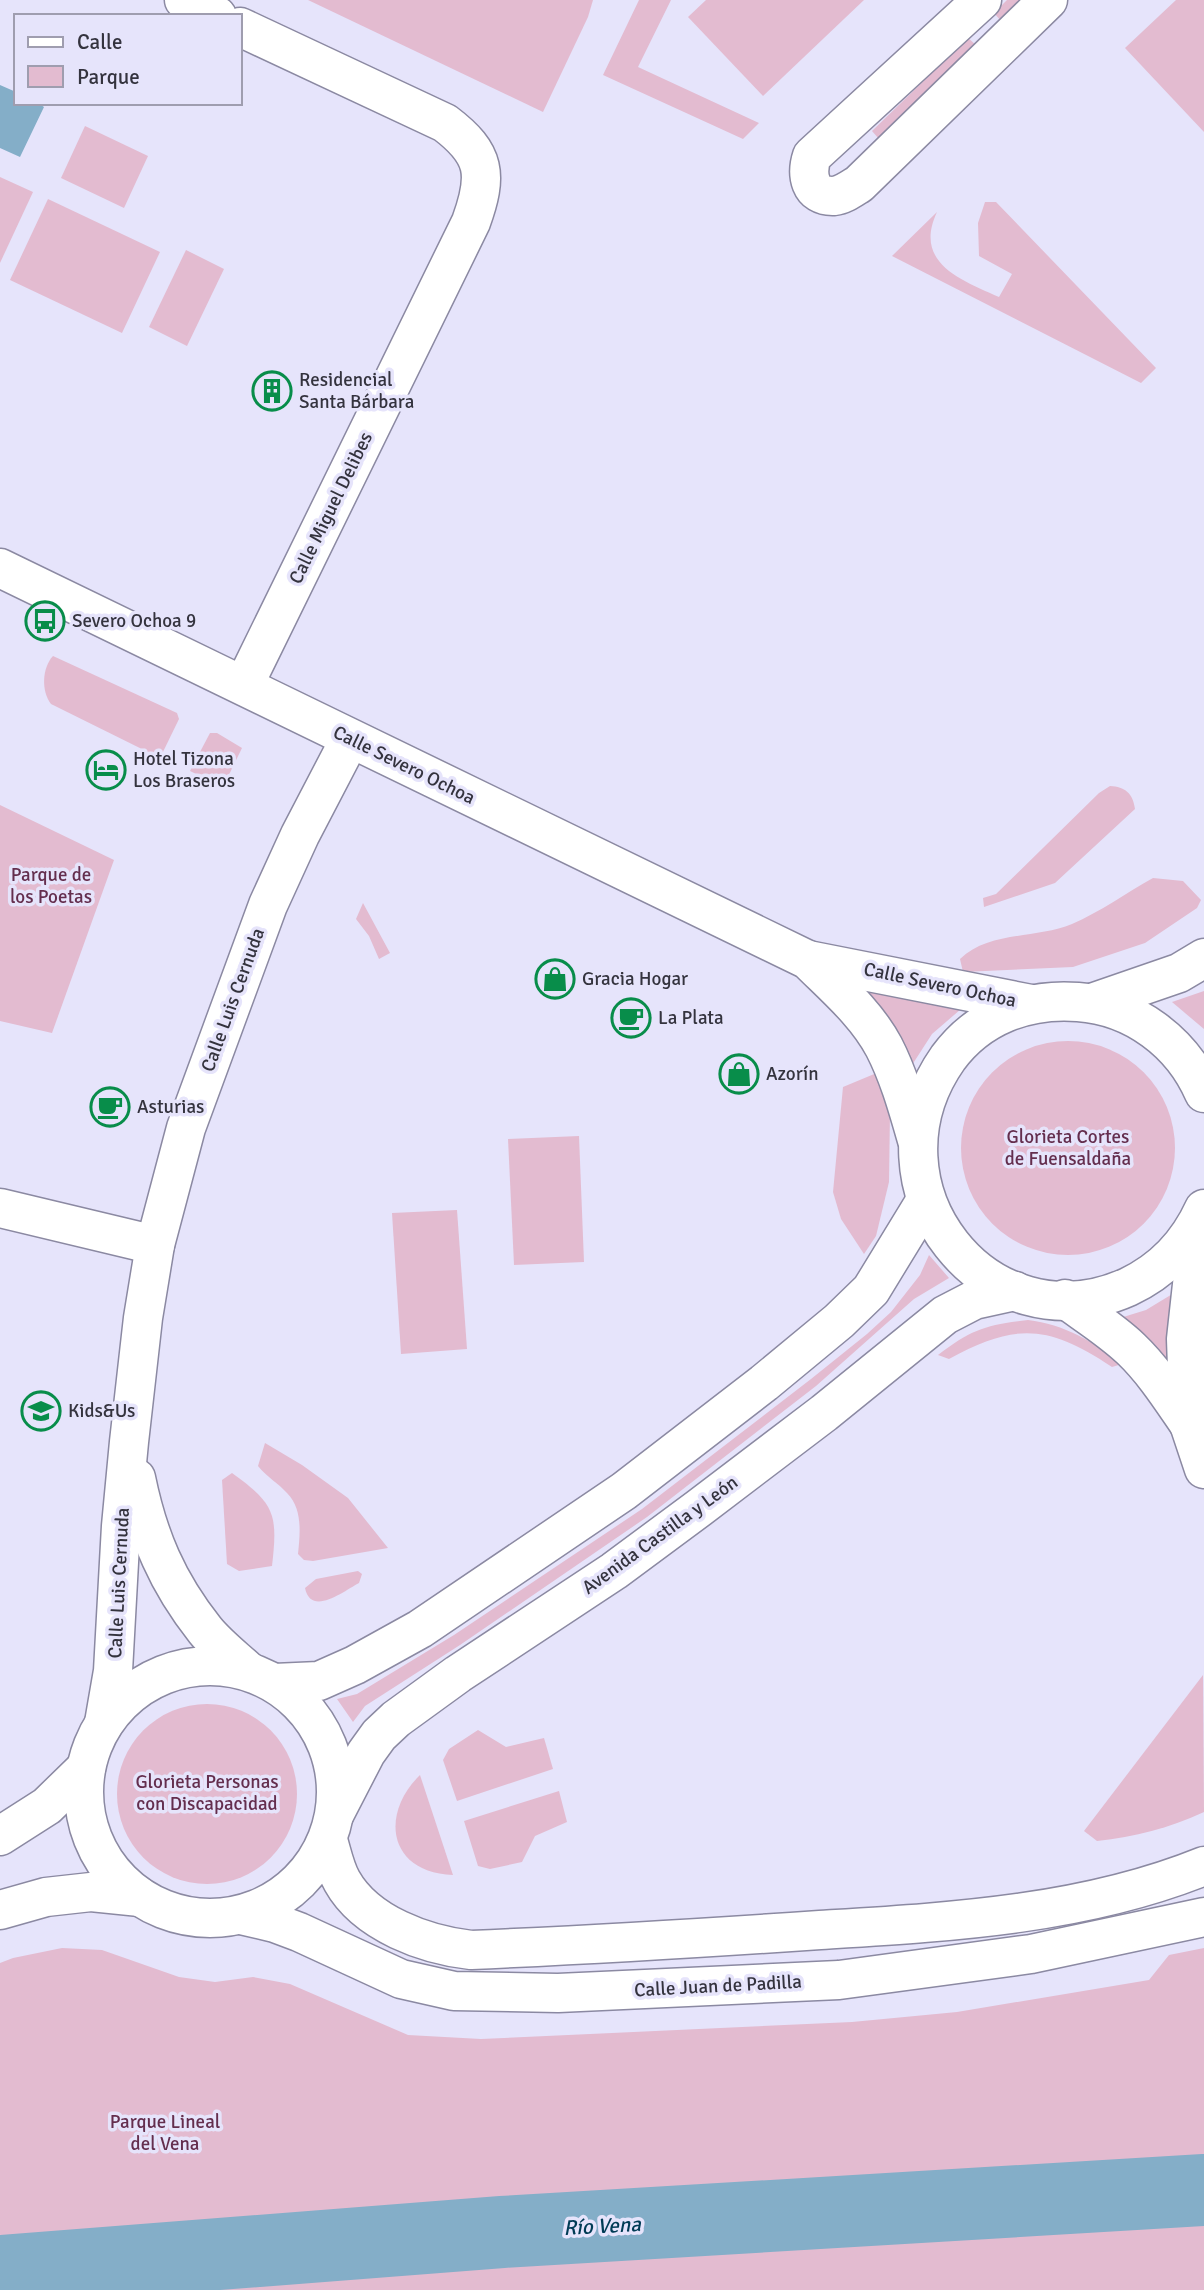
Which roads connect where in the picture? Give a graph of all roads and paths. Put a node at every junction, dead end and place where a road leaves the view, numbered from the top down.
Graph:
1 (184, 0) edge
2 (1048, 0) edge
3 (976, 5) edge
4 (213, 14) edge
5 (242, 27) edge
6 (1002, 46) junction
7 (0, 568) edge
8 (244, 685) junction
9 (350, 739) junction
10 (1204, 958) edge
11 (808, 960) junction
12 (1031, 1003) junction
13 (1092, 1003) junction
14 (1204, 1093) edge
15 (917, 1140) junction
16 (926, 1200) junction
17 (0, 1208) edge
18 (1201, 1215) edge
19 (155, 1245) junction
20 (1015, 1291) junction
21 (1065, 1300) junction
22 (1189, 1424) junction
23 (129, 1442) junction
24 (1204, 1469) edge
25 (261, 1677) junction
26 (104, 1723) junction
27 (86, 1768) junction
28 (332, 1827) junction
29 (0, 1836) edge
30 (1204, 1866) edge
31 (140, 1897) junction
32 (0, 1910) edge
33 (241, 1915) junction
34 (1204, 1917) edge

1 - 4 street
2 - 6 street
3 - 6 street
3 - 6 street
5 - 8 street, Calle Miguel Delibes
7 - 8 street, Calle Severo Ochoa
8 - 9 street, Calle Severo Ochoa
9 - 11 street, Calle Severo Ochoa
9 - 19 street, Calle Luis Cernuda
10 - 13 street
11 - 12 street, Calle Severo Ochoa
11 - 15 street, Calle Severo Ochoa
12 - 13 street
12 - 15 street
13 - 14 street
15 - 16 street
16 - 20 street
16 - 25 street
17 - 19 street
18 - 21 street
18 - 22 street
19 - 23 street, Calle Luis Cernuda
20 - 21 street
20 - 28 street, Avenida Castilla y León
21 - 22 street
22 - 24 street
23 - 25 street, Calle Luis Cernuda
23 - 26 street, Calle Luis Cernuda
25 - 26 street
25 - 28 street
26 - 27 street
27 - 29 street
27 - 31 street
28 - 30 street
28 - 33 street
31 - 32 street
31 - 33 street
33 - 34 street, Calle Juan de Padilla

